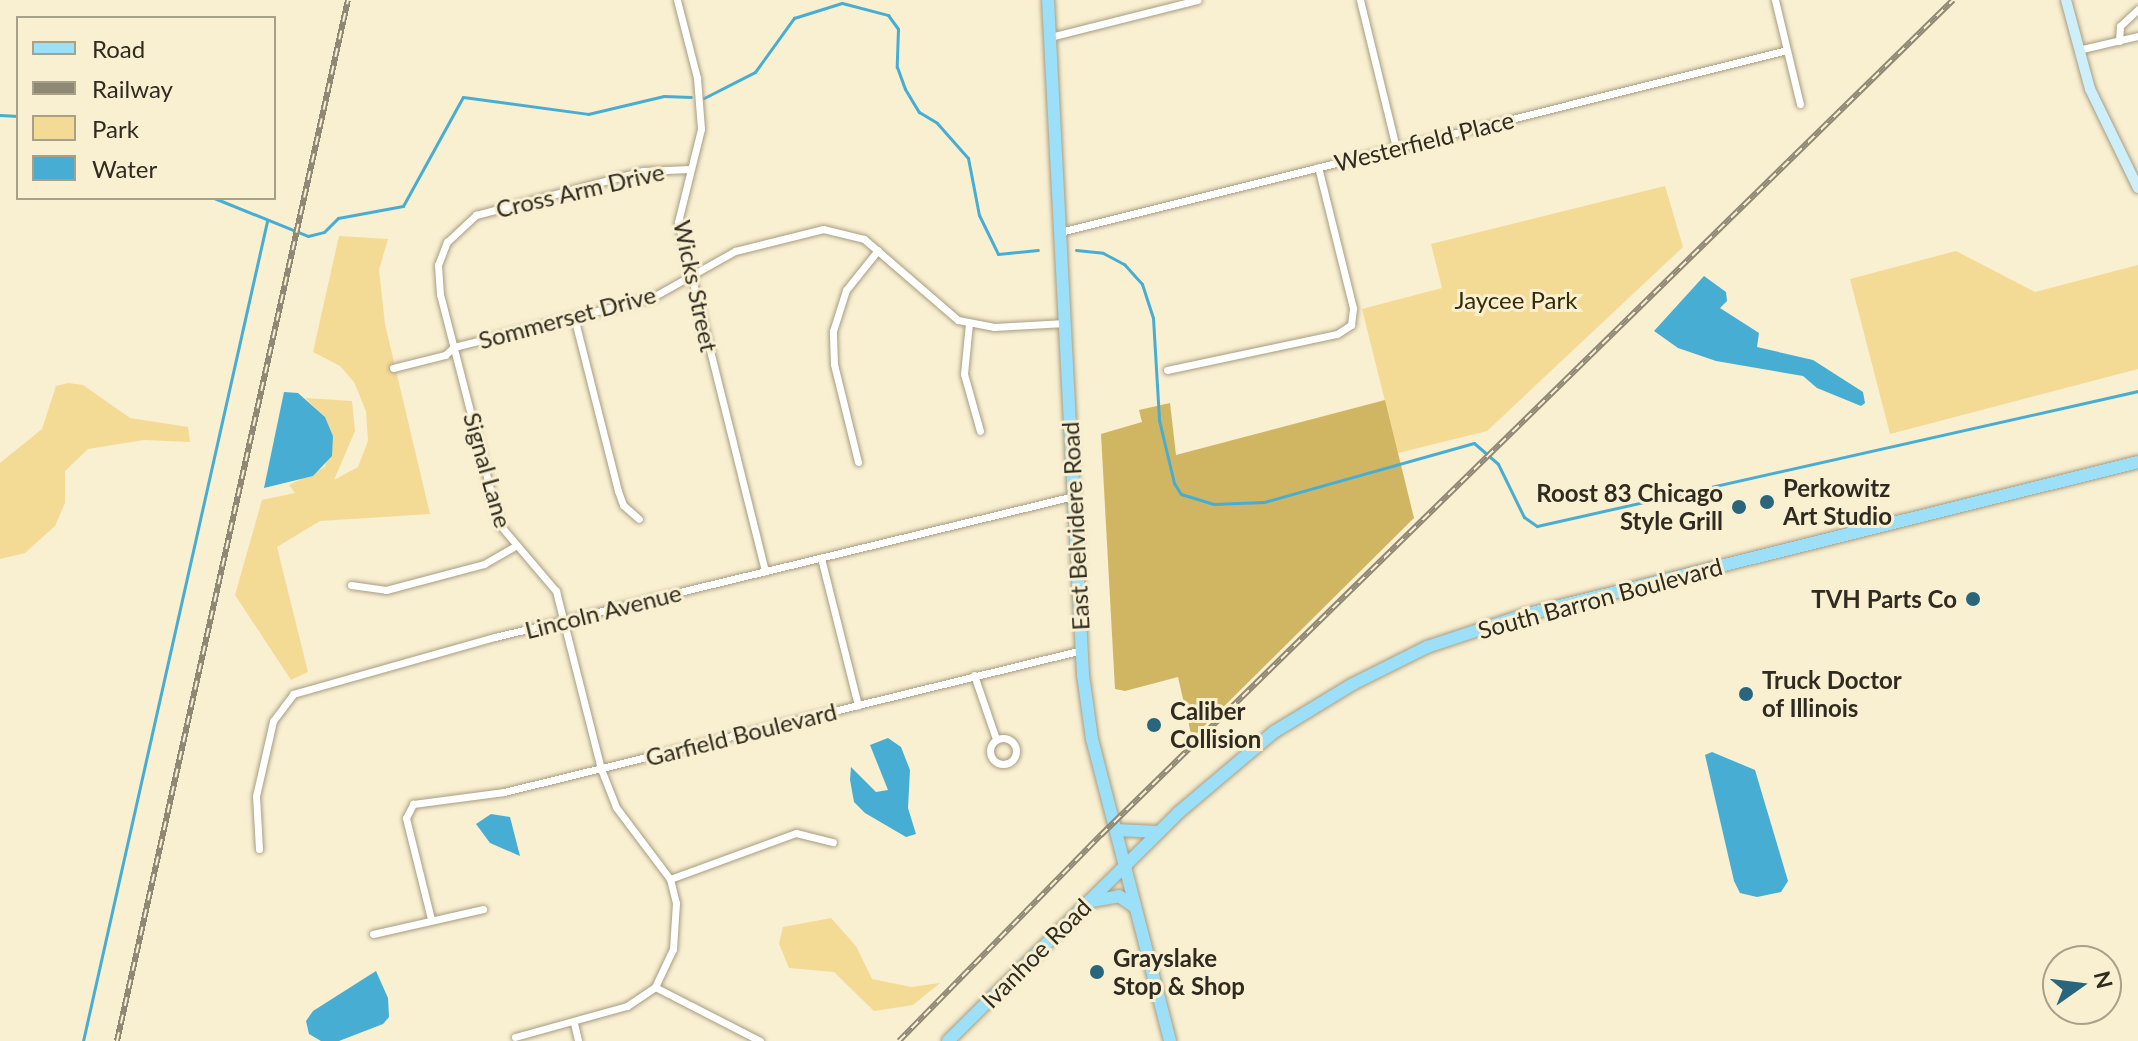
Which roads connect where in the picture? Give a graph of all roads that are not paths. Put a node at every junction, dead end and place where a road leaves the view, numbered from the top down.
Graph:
1 (677, 0) edge
2 (1048, 0) edge
3 (1197, 0) edge
4 (1360, 0) edge
5 (1775, 0) edge
6 (2066, 0) edge
7 (2138, 9) edge
8 (2138, 36) edge
9 (1050, 37) junction
10 (2119, 41) junction
11 (1787, 50) junction
12 (2077, 50) junction
13 (1800, 104) dead end
14 (1396, 148) junction
15 (1318, 167) junction
16 (690, 169) junction
17 (2138, 188) edge
18 (1060, 232) junction
19 (878, 250) junction
20 (691, 277) junction
21 (574, 317) junction
22 (969, 323) junction
23 (1065, 323) junction
24 (454, 347) junction
25 (393, 368) dead end
26 (1167, 370) dead end
27 (980, 431) dead end
28 (858, 462) dead end
29 (2138, 462) edge
30 (1074, 496) junction
31 (639, 519) dead end
32 (515, 546) junction
33 (821, 558) junction
34 (765, 571) junction
35 (351, 585) dead end
36 (562, 622) junction
37 (1082, 650) junction
38 (974, 675) junction
39 (858, 705) junction
40 (996, 739) dead end
41 (601, 769) junction
42 (1116, 830) junction
43 (1159, 832) junction
44 (833, 842) dead end
45 (259, 849) dead end
46 (1125, 866) junction
47 (670, 879) junction
48 (1089, 902) junction
49 (1135, 907) junction
50 (483, 909) dead end
51 (431, 919) junction
52 (373, 934) dead end
53 (655, 987) junction
54 (574, 1023) junction
55 (515, 1037) dead end
56 (578, 1041) edge
57 (760, 1041) edge
58 (948, 1041) edge
59 (1170, 1041) edge

1 - 16 street, Wicks Street
2 - 9 main road, East Belvidere Road
3 - 9 street
4 - 14 street
5 - 11 street
6 - 12 street
7 - 10 street
8 - 10 street
9 - 18 main road, East Belvidere Road
10 - 12 street
11 - 13 street
11 - 14 street, Westerfield Place
12 - 17 street
14 - 15 street, Westerfield Place
15 - 18 street, Westerfield Place
15 - 26 street
16 - 20 street, Wicks Street
16 - 24 street, Cross Arm Drive
18 - 23 main road, East Belvidere Road
19 - 20 street, Sommerset Drive
19 - 22 street, Sommerset Drive
19 - 28 street
20 - 21 street, Sommerset Drive
20 - 34 street, Wicks Street
21 - 24 street, Sommerset Drive
21 - 31 street
22 - 23 street, Sommerset Drive
22 - 27 street
23 - 30 main road, East Belvidere Road
24 - 25 street, Sommerset Drive
24 - 32 street, Signal Lane
29 - 43 main road, South Barron Boulevard
30 - 33 street, Lincoln Avenue
30 - 37 main road, East Belvidere Road
32 - 35 street
32 - 36 street, Signal Lane
33 - 34 street, Lincoln Avenue
33 - 39 street
34 - 36 street, Lincoln Avenue
36 - 41 street, Signal Lane
36 - 45 street, Lincoln Avenue
37 - 38 street, Garfield Boulevard
37 - 42 main road, East Belvidere Road
38 - 39 street, Garfield Boulevard
38 - 40 street
39 - 41 street, Garfield Boulevard
41 - 47 street, Signal Lane
41 - 51 street, Garfield Boulevard
42 - 43 main road
42 - 46 main road, East Belvidere Road
43 - 46 main road, South Barron Boulevard
44 - 47 street
46 - 48 main road, Ivanhoe Road
46 - 49 main road, East Belvidere Road
47 - 53 street
48 - 49 main road
48 - 58 main road, Ivanhoe Road
49 - 59 main road, East Belvidere Road
50 - 51 street
51 - 52 street
53 - 54 street
53 - 57 street
54 - 55 street
54 - 56 street

